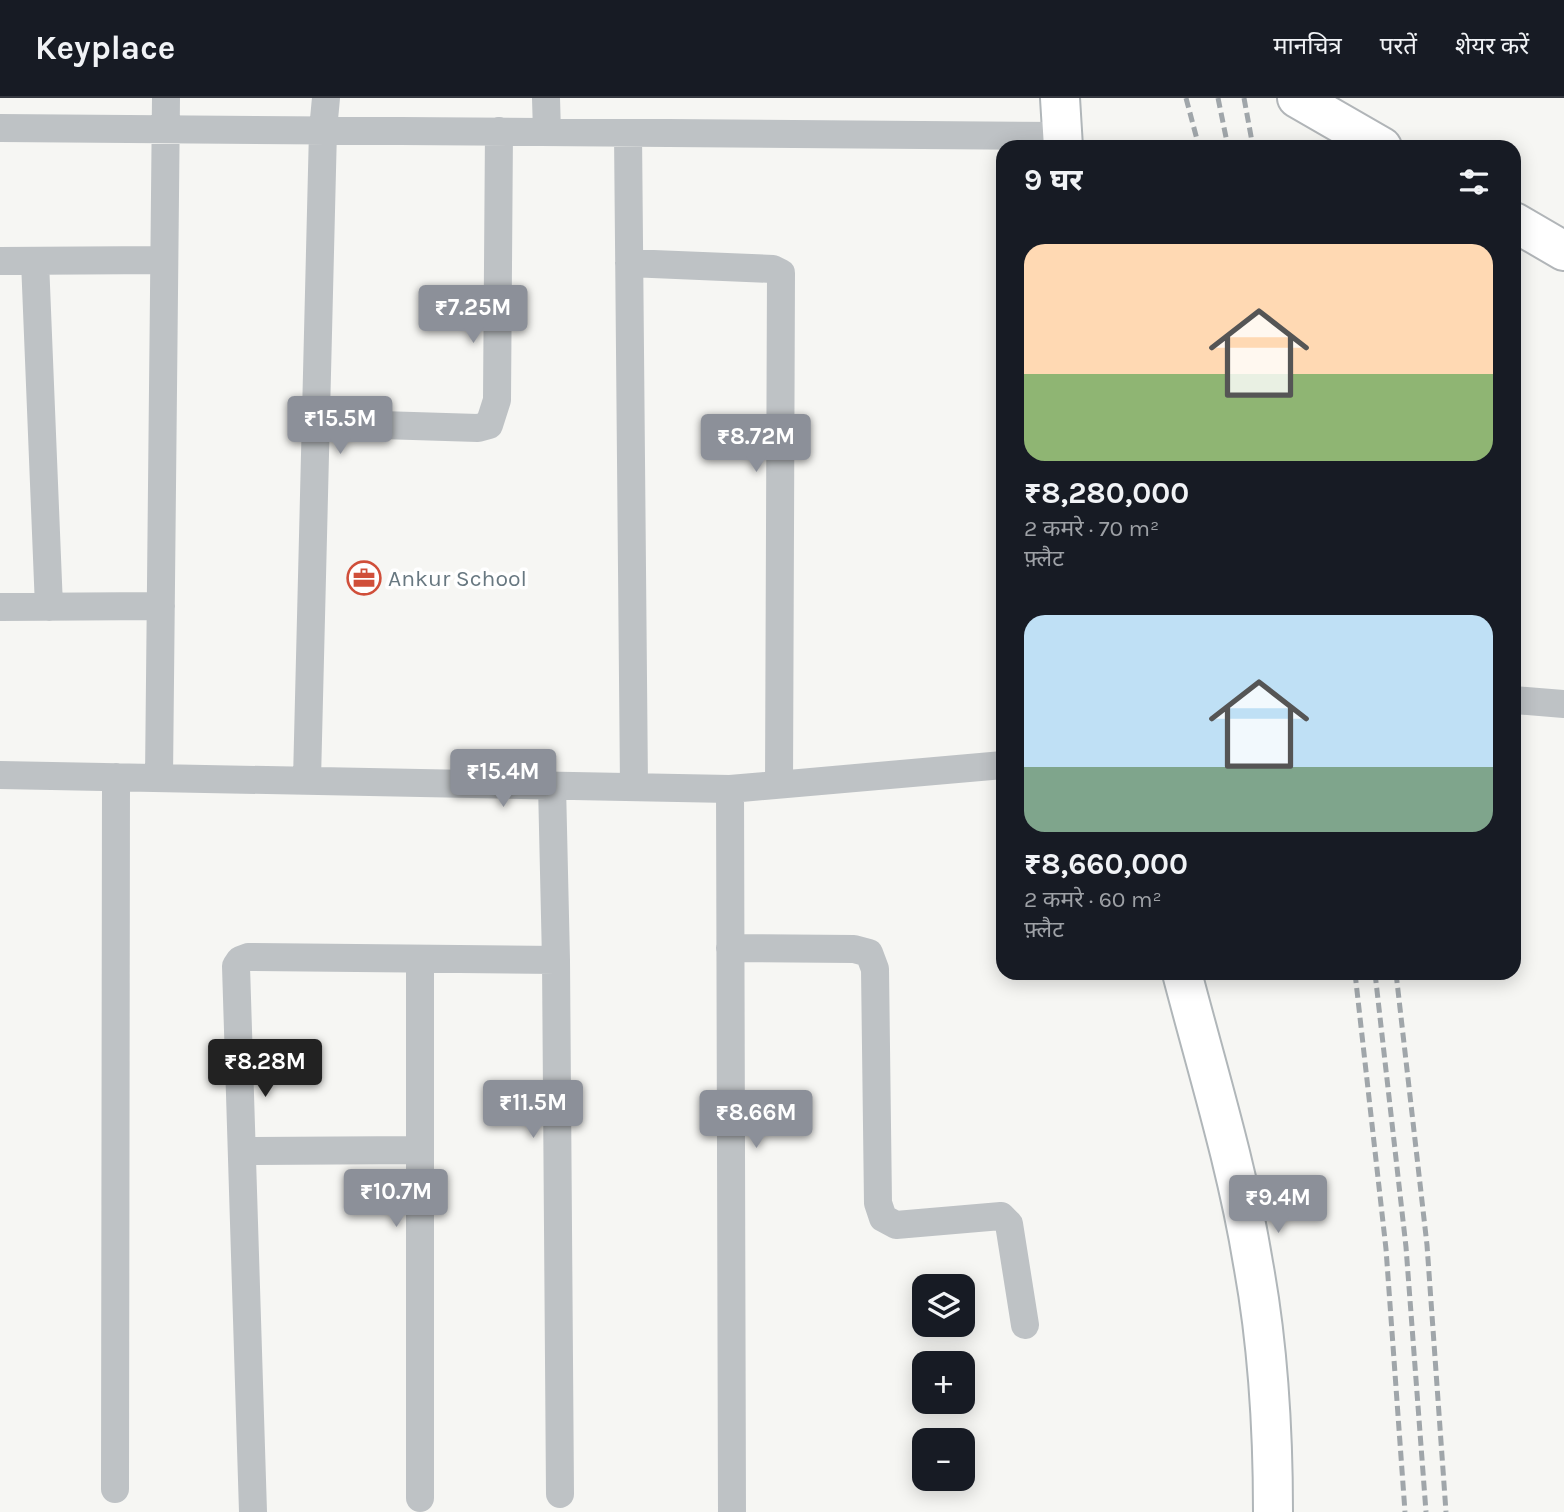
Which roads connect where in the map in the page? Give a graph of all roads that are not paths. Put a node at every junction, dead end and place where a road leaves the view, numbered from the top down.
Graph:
1 (166, 98) edge
2 (326, 98) edge
3 (546, 98) edge
4 (1060, 98) edge
5 (1297, 98) edge
6 (0, 128) edge
7 (166, 129) junction
8 (323, 130) junction
9 (499, 131) junction
10 (547, 132) junction
11 (628, 132) junction
12 (996, 140) edge
13 (1062, 140) edge
14 (1370, 140) edge
15 (1521, 226) edge
16 (1564, 251) edge
17 (164, 260) junction
18 (0, 261) edge
19 (35, 261) junction
20 (629, 263) junction
21 (316, 423) junction
22 (161, 606) junction
23 (0, 607) edge
24 (49, 607) junction
25 (1521, 701) edge
26 (1564, 704) edge
27 (996, 766) edge
28 (0, 775) edge
29 (116, 777) junction
30 (159, 778) junction
31 (307, 780) junction
32 (779, 784) junction
33 (552, 785) junction
34 (634, 787) junction
35 (730, 789) junction
36 (730, 948) junction
37 (420, 959) junction
38 (556, 960) junction
39 (1184, 980) edge
40 (420, 1150) junction
41 (242, 1151) junction
42 (1025, 1325) dead end
43 (115, 1489) dead end
44 (560, 1494) dead end
45 (420, 1498) dead end
46 (253, 1512) edge
47 (732, 1512) edge
48 (1273, 1512) edge

1 - 7 street
2 - 8 street
3 - 10 street
4 - 13 main road
5 - 14 main road
6 - 7 street
7 - 8 street
7 - 17 street
8 - 9 street
8 - 21 street
9 - 10 street
9 - 21 street
10 - 11 street
11 - 12 street
11 - 20 street
15 - 16 main road
17 - 19 street
17 - 22 street
18 - 19 street
19 - 24 street
20 - 32 street
20 - 34 street
21 - 31 street
22 - 24 street
22 - 30 street
23 - 24 street
25 - 26 street
27 - 32 street
28 - 29 street
29 - 30 street
29 - 43 street
30 - 31 street
31 - 33 street
32 - 35 street
33 - 34 street
33 - 38 street
34 - 35 street
35 - 36 street
36 - 42 street
36 - 47 street
37 - 38 street
37 - 40 street
37 - 41 street
38 - 44 street
39 - 48 main road
40 - 41 street
40 - 45 street
41 - 46 street

